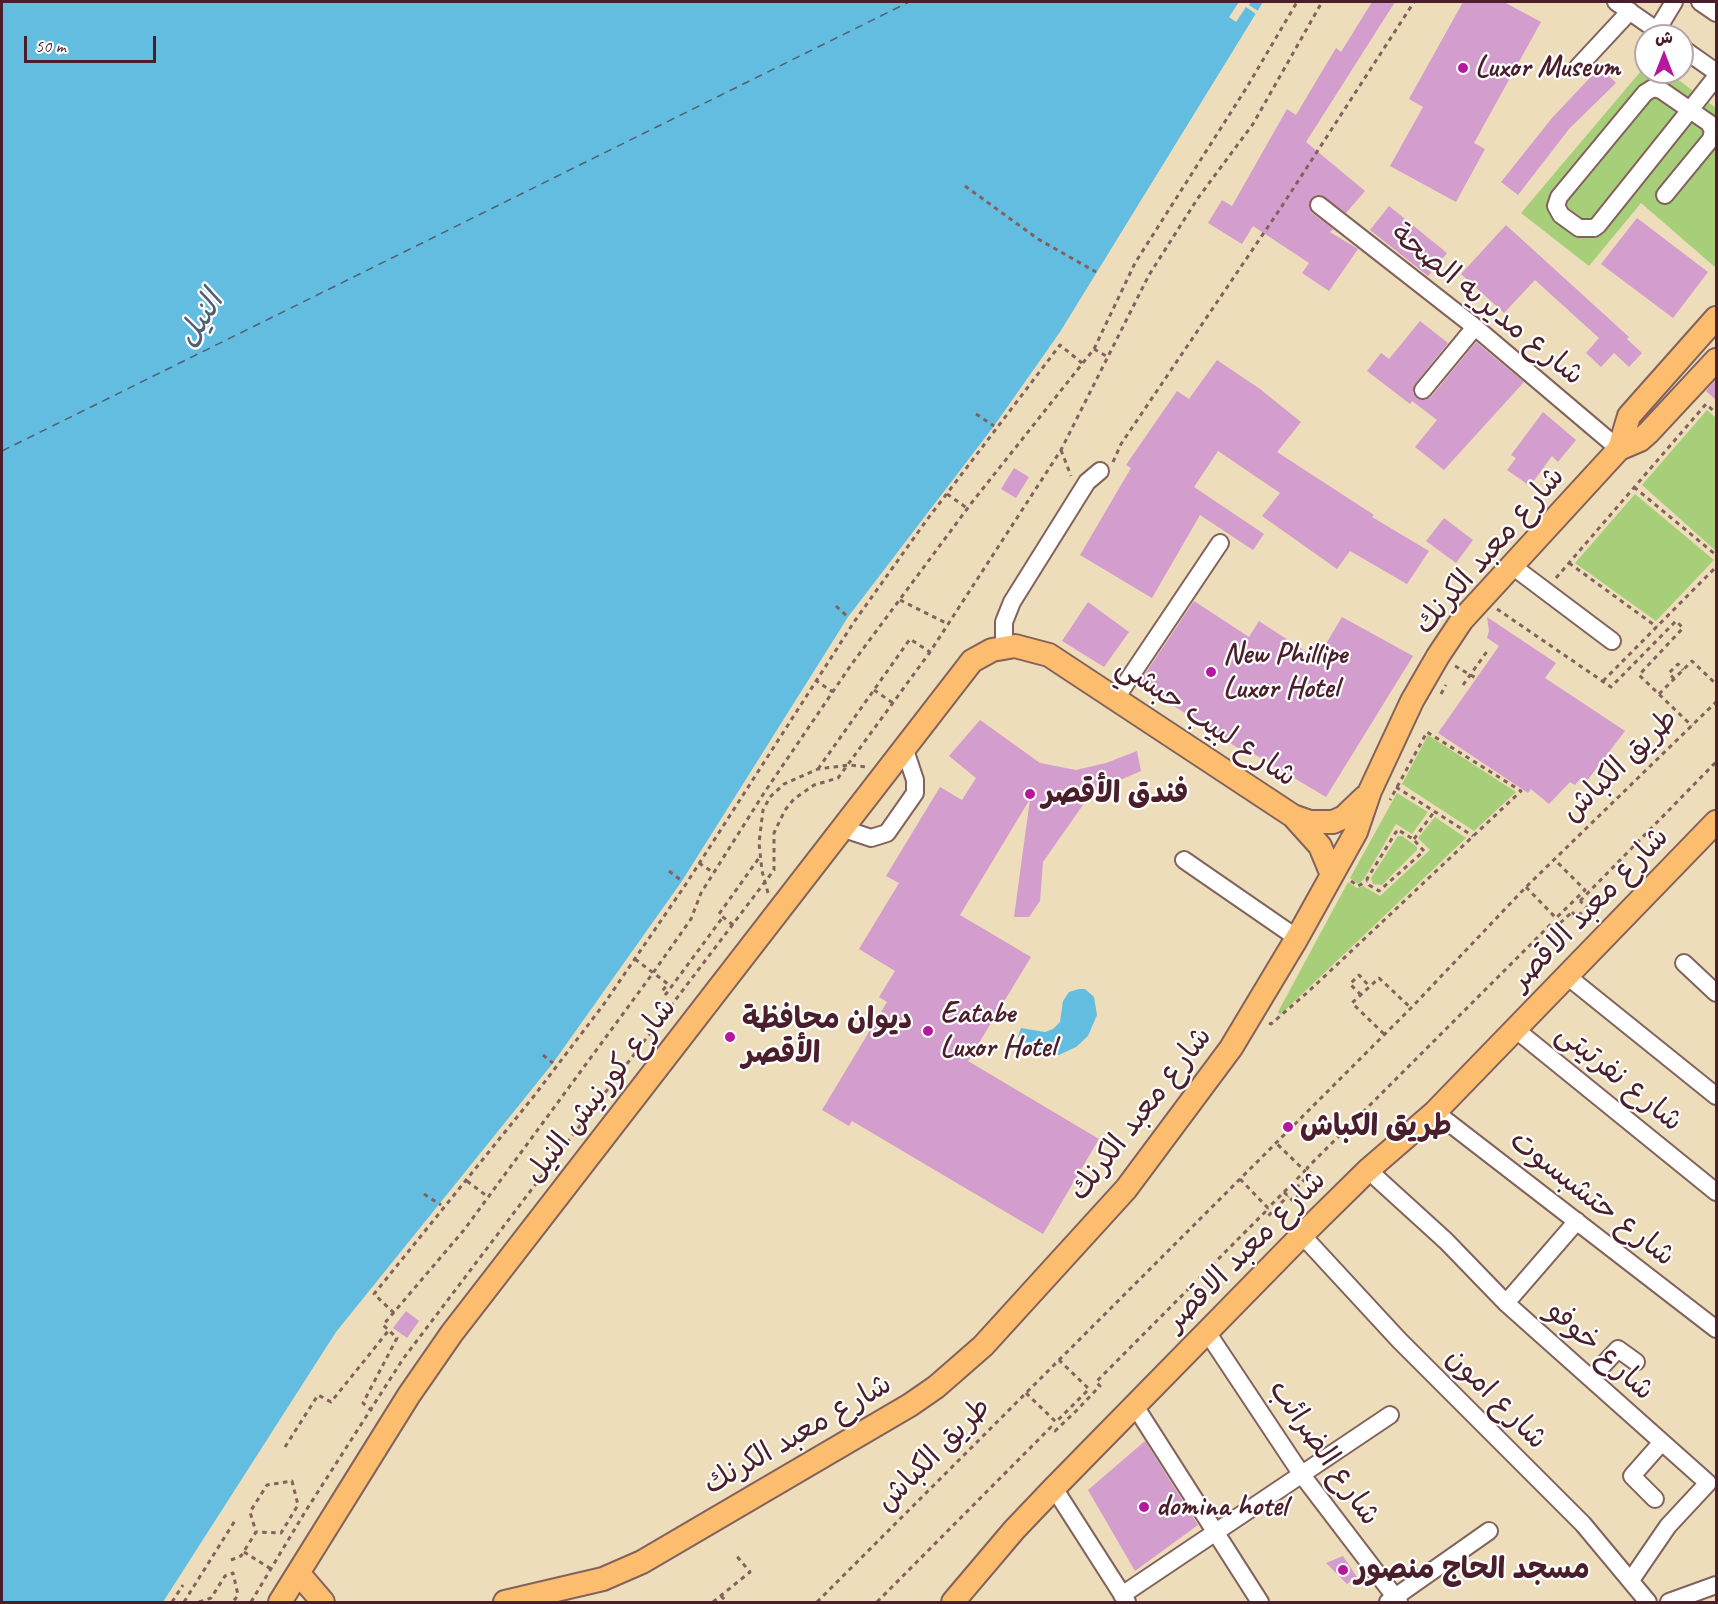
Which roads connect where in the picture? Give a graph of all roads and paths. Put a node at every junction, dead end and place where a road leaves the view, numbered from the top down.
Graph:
1 (1297, 2) edge
2 (1322, 2) edge
3 (1414, 2) edge
4 (1674, 2) edge
5 (1700, 2) edge
6 (1623, 6) edge
7 (1716, 13) edge
8 (1648, 24) edge
9 (1665, 24) edge
10 (1694, 56) edge
11 (1578, 67) dead end
12 (1716, 72) edge
13 (1716, 77) edge
14 (1690, 110) junction
15 (965, 186) dead end
16 (1665, 195) dead end
17 (1319, 205) dead end
18 (1096, 272) dead end
19 (1716, 318) edge
20 (1475, 327) junction
21 (1094, 349) junction
22 (1106, 356) junction
23 (1716, 360) edge
24 (1082, 363) junction
25 (1423, 390) dead end
26 (1716, 413) edge
27 (976, 414) dead end
28 (994, 426) dead end
29 (1619, 449) junction
30 (1061, 450) junction
31 (1100, 471) joint
32 (1634, 487) junction
33 (1082, 489) junction
34 (947, 494) junction
35 (967, 508) junction
36 (1220, 543) dead end
37 (1716, 555) edge
38 (1569, 563) junction
39 (1511, 565) junction
40 (1716, 567) edge
41 (1545, 591) junction
42 (1480, 598) junction
43 (900, 600) junction
44 (836, 606) dead end
45 (848, 617) dead end
46 (948, 624) junction
47 (1657, 627) junction
48 (1612, 641) dead end
49 (1004, 647) junction
50 (1488, 650) dead end
51 (930, 652) junction
52 (1455, 666) dead end
53 (1683, 670) junction
54 (1470, 675) junction
55 (1476, 678) dead end
56 (1674, 679) junction
57 (815, 681) junction
58 (1603, 681) junction
59 (1716, 684) edge
60 (1463, 685) dead end
61 (874, 690) junction
62 (833, 692) junction
63 (1659, 694) junction
64 (1116, 698) junction
65 (1716, 702) edge
66 (893, 703) junction
67 (1692, 726) junction
68 (904, 747) junction
69 (1716, 762) edge
70 (849, 765) junction
71 (818, 769) junction
72 (885, 772) junction
73 (1373, 783) junction
74 (1396, 788) junction
75 (764, 793) junction
76 (770, 797) junction
77 (1385, 808) dead end
78 (1434, 812) junction
79 (1293, 816) junction
80 (1716, 822) edge
81 (841, 828) junction
82 (1473, 836) junction
83 (1413, 839) junction
84 (760, 857) junction
85 (1554, 859) junction
86 (1184, 860) dead end
87 (699, 863) junction
88 (669, 872) dead end
89 (714, 873) junction
90 (1340, 877) junction
91 (682, 881) dead end
92 (1367, 881) junction
93 (765, 883) junction
94 (1526, 887) junction
95 (1578, 899) junction
96 (1567, 907) junction
97 (777, 910) junction
98 (1572, 912) junction
99 (723, 917) junction
100 (734, 925) junction
101 (1297, 938) junction
102 (635, 958) junction
103 (1684, 963) dead end
104 (653, 973) junction
105 (1568, 976) junction
106 (1370, 987) junction
107 (1716, 993) edge
108 (1361, 995) junction
109 (1411, 1008) junction
110 (1253, 1013) junction
111 (1515, 1029) junction
112 (1384, 1034) junction
113 (543, 1055) dead end
114 (553, 1062) dead end
115 (1716, 1096) edge
116 (1436, 1112) junction
117 (1276, 1143) junction
118 (1368, 1170) junction
119 (1240, 1179) junction
120 (467, 1181) junction
121 (1292, 1184) junction
122 (1296, 1188) junction
123 (1284, 1192) junction
124 (1716, 1192) edge
125 (424, 1194) dead end
126 (1288, 1196) junction
127 (488, 1197) junction
128 (441, 1205) dead end
129 (1577, 1221) junction
130 (1302, 1235) junction
131 (1506, 1303) junction
132 (394, 1313) junction
133 (1716, 1329) edge
134 (389, 1330) junction
135 (1207, 1332) junction
136 (1059, 1360) junction
137 (1635, 1362) dead end
138 (1591, 1378) junction
139 (1026, 1393) junction
140 (1135, 1406) junction
141 (1071, 1407) junction
142 (372, 1411) junction
143 (1076, 1411) junction
144 (1390, 1415) dead end
145 (1662, 1442) junction
146 (285, 1447) dead end
147 (1302, 1475) junction
148 (1054, 1488) junction
149 (1655, 1499) dead end
150 (236, 1519) dead end
151 (1489, 1531) dead end
152 (256, 1532) junction
153 (1214, 1533) junction
154 (244, 1552) junction
155 (735, 1554) dead end
156 (231, 1560) dead end
157 (271, 1569) junction
158 (296, 1579) junction
159 (1631, 1580) junction
160 (183, 1585) dead end
161 (1716, 1586) edge
162 (721, 1596) junction
163 (1125, 1599) edge
164 (1394, 1601) edge
165 (172, 1602) edge
166 (184, 1602) edge
167 (199, 1602) edge
168 (233, 1602) edge
169 (251, 1602) edge
170 (280, 1602) edge
171 (323, 1602) edge
172 (506, 1602) edge
173 (713, 1602) edge
174 (727, 1602) edge
175 (817, 1602) edge
176 (877, 1602) edge
177 (953, 1602) edge
178 (1260, 1602) edge
179 (1648, 1602) edge
180 (1669, 1602) edge

1 - 21 path
2 - 22 path
3 - 31 path
4 - 9 street
5 - 7 street
6 - 8 street
6 - 11 street
10 - 12 street
13 - 14 street
14 - 14 street
14 - 16 street
15 - 18 path
17 - 20 street, شارع مديريه الصحة
19 - 29 main road, شارع معبد الكرنك
20 - 25 street
20 - 29 street, شارع مديريه الصحة
21 - 22 path
21 - 24 path
22 - 30 path
23 - 29 main road, شارع معبد الكرنك
24 - 34 path
24 - 35 path
26 - 32 path
27 - 28 path
29 - 39 main road, شارع معبد الكرنك
30 - 33 path
30 - 46 path
31 - 33 street
32 - 37 path
32 - 38 path
33 - 49 street
34 - 35 path
34 - 57 path
35 - 43 path
36 - 64 street
38 - 41 path
38 - 47 path
39 - 41 street
39 - 42 main road, شارع معبد الكرنك
40 - 47 path
41 - 48 street
42 - 58 path
42 - 73 main road, شارع معبد الكرنك
43 - 46 path
43 - 62 path
44 - 45 path
46 - 51 path
47 - 58 path
49 - 64 main road, شارع لبيب حبشي
49 - 68 main road, شارع كورنيش النيل
50 - 54 path
51 - 61 path
51 - 66 path
52 - 54 path
53 - 56 path
53 - 56 path
53 - 59 path
54 - 55 path
54 - 60 path
56 - 63 path
57 - 62 path
57 - 87 path
58 - 63 path
61 - 66 path
61 - 71 path
62 - 75 path
63 - 67 path
64 - 79 main road, شارع لبيب حبشي
65 - 67 path, طريق الكباش
66 - 70 path
67 - 85 path, طريق الكباش
68 - 72 main road, شارع كورنيش النيل
68 - 81 street
69 - 95 path
70 - 71 path
70 - 72 path
70 - 93 path
71 - 76 path
72 - 81 main road, شارع كورنيش النيل
73 - 74 path
73 - 79 main road, شارع لبيب حبشي
73 - 90 main road, شارع معبد الكرنك
74 - 77 path
74 - 78 path
74 - 82 path
75 - 76 path
75 - 89 path
76 - 84 path
78 - 82 path
78 - 83 path
79 - 90 main road
80 - 105 main road, شارع معبد الاقصر
81 - 97 main road, شارع كورنيش النيل
82 - 110 path
83 - 92 path
83 - 92 path
84 - 93 path
84 - 99 path
85 - 94 path, طريق الكباش
85 - 95 path
86 - 101 street
87 - 89 path
87 - 102 path
88 - 91 path
89 - 104 path
90 - 92 path
90 - 101 main road, شارع معبد الكرنك
93 - 97 path
93 - 100 path
94 - 96 path
94 - 109 path, طريق الكباش
95 - 96 path
95 - 98 path
96 - 98 path
97 - 158 main road, شارع كورنيش النيل
98 - 122 path
99 - 100 path
99 - 104 path
100 - 142 path
101 - 110 main road, شارع معبد الكرنك
102 - 104 path
102 - 120 path
103 - 107 street
104 - 127 path
105 - 111 main road, شارع معبد الاقصر
105 - 115 street
106 - 108 path
106 - 108 path
106 - 109 path
108 - 112 path
109 - 112 path, طريق الكباش
110 - 172 main road, شارع معبد الكرنك
111 - 116 main road, شارع معبد الاقصر
111 - 124 street, شارع نفرتيتى
112 - 117 path, طريق الكباش
113 - 114 path
116 - 118 main road, شارع معبد الاقصر
116 - 129 street, شارع حتشبسوت
117 - 119 path, طريق الكباش
117 - 121 path
118 - 130 main road, شارع معبد الاقصر
118 - 131 street, شارع خوفو
119 - 123 path
119 - 136 path, طريق الكباش
120 - 127 path
120 - 132 path
121 - 122 path
121 - 123 path
122 - 126 path
123 - 126 path
125 - 128 path
126 - 143 path
127 - 132 path
129 - 131 street
129 - 133 street, شارع حتشبسوت
130 - 135 main road, شارع معبد الاقصر
130 - 159 street, شارع امون
131 - 138 street, شارع خوفو
132 - 134 path
134 - 142 path
134 - 146 path
135 - 140 main road, شارع معبد الاقصر
135 - 147 street, شارع الضرائب
136 - 139 path, طريق الكباش
136 - 141 path
137 - 138 street
138 - 145 street, شارع خوفو
139 - 141 path
139 - 175 path, طريق الكباش
140 - 148 main road, شارع معبد الاقصر
140 - 153 street
141 - 143 path
142 - 157 path
143 - 176 path
144 - 147 street
145 - 149 street
145 - 159 street, شارع خوفو
147 - 153 street
147 - 164 street, شارع الضرائب
148 - 163 street
148 - 177 main road, شارع معبد الاقصر
150 - 166 path
151 - 164 street
152 - 152 path
152 - 154 path
153 - 163 street
153 - 178 street
154 - 156 path
154 - 157 path
155 - 162 path
157 - 158 path
157 - 169 path
158 - 170 main road, شارع كورنيش النيل
158 - 171 main road
159 - 179 street, شارع امون
160 - 165 path
161 - 180 street
162 - 173 path
162 - 174 path
167 - 168 path

